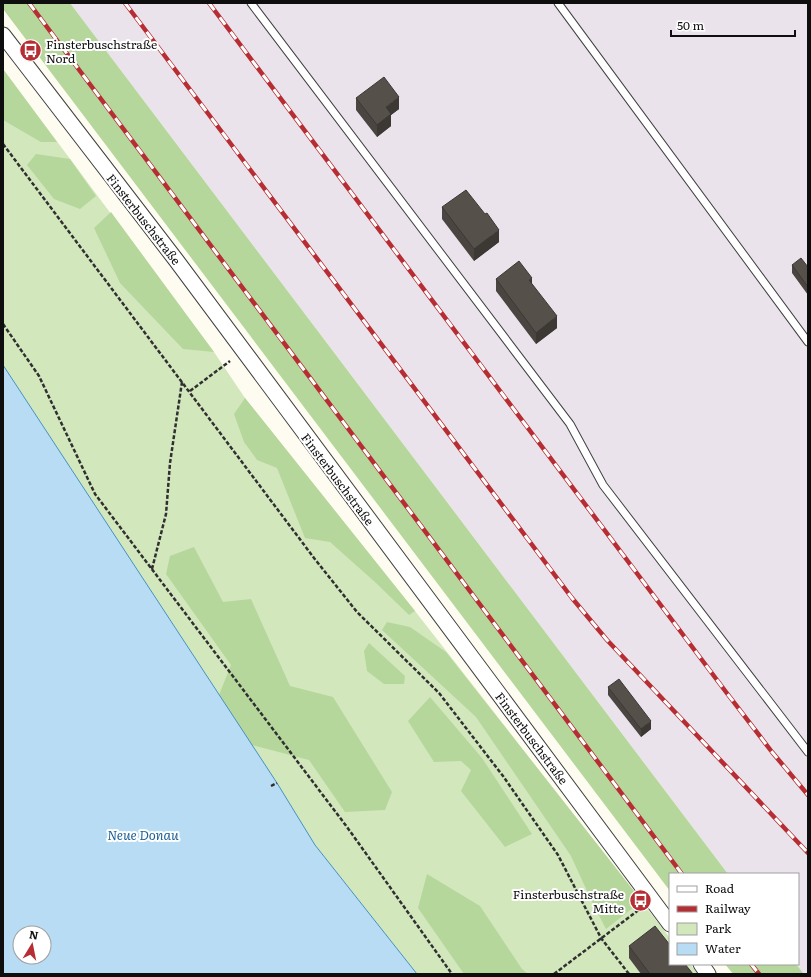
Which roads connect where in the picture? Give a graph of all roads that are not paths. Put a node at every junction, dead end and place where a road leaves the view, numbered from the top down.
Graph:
1 (251, 3) edge
2 (558, 3) edge
3 (3, 35) edge
4 (808, 342) edge
5 (808, 752) edge
6 (669, 923) edge
7 (701, 965) edge
8 (708, 974) edge

1 - 5 lane
2 - 4 lane
3 - 6 street, Finsterbuschstraße
7 - 8 street

